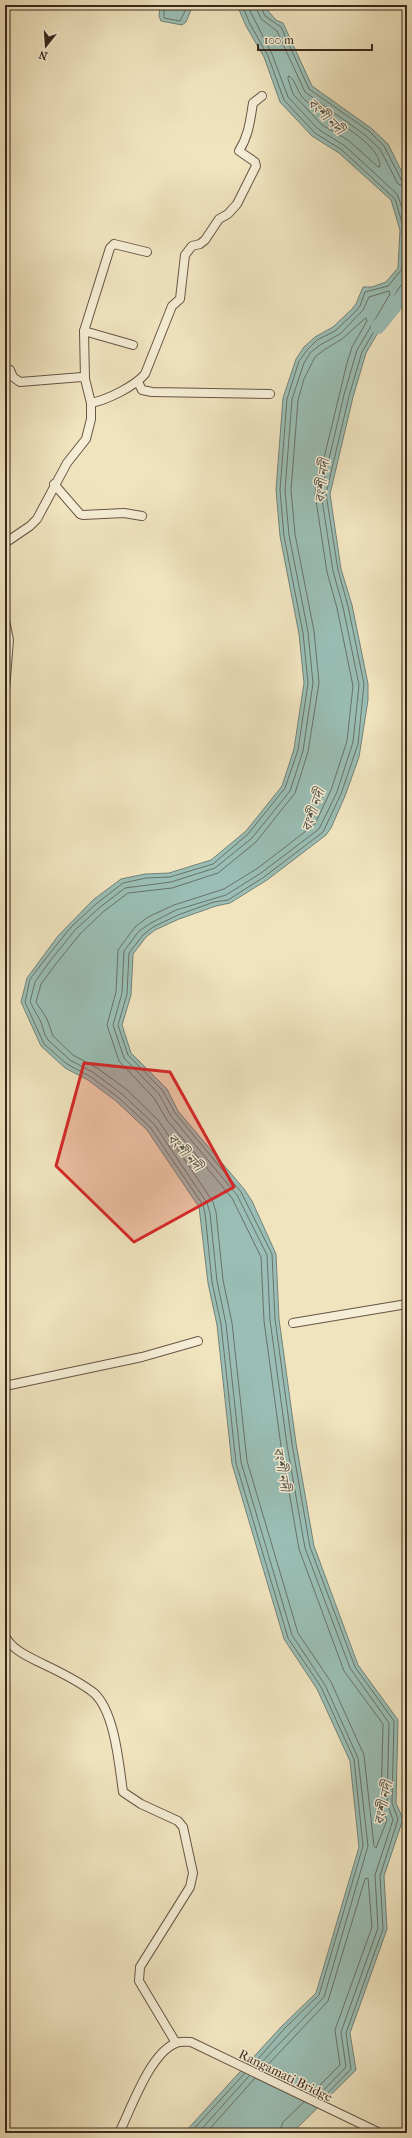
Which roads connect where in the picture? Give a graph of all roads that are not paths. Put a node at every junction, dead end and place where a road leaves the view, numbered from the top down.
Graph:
1 (262, 96) dead end
2 (147, 252) dead end
3 (84, 331) junction
4 (133, 345) dead end
5 (5, 368) edge
6 (85, 379) junction
7 (138, 382) junction
8 (270, 394) dead end
9 (91, 404) junction
10 (54, 484) junction
11 (142, 516) dead end
12 (5, 543) edge
13 (5, 620) edge
14 (5, 690) edge
15 (407, 1304) edge
16 (293, 1323) dead end
17 (198, 1342) dead end
18 (5, 1386) edge
19 (5, 1636) edge
20 (176, 2043) junction
21 (119, 2133) edge
22 (380, 2133) edge

1 - 7 street
2 - 3 street
3 - 4 street
3 - 6 street
5 - 6 street
6 - 9 street
7 - 8 street
7 - 9 street
9 - 10 street
10 - 11 street
10 - 12 street
13 - 14 street
15 - 16 street
17 - 18 street
19 - 20 street
20 - 21 street
20 - 22 street, Rangamati Bridge

